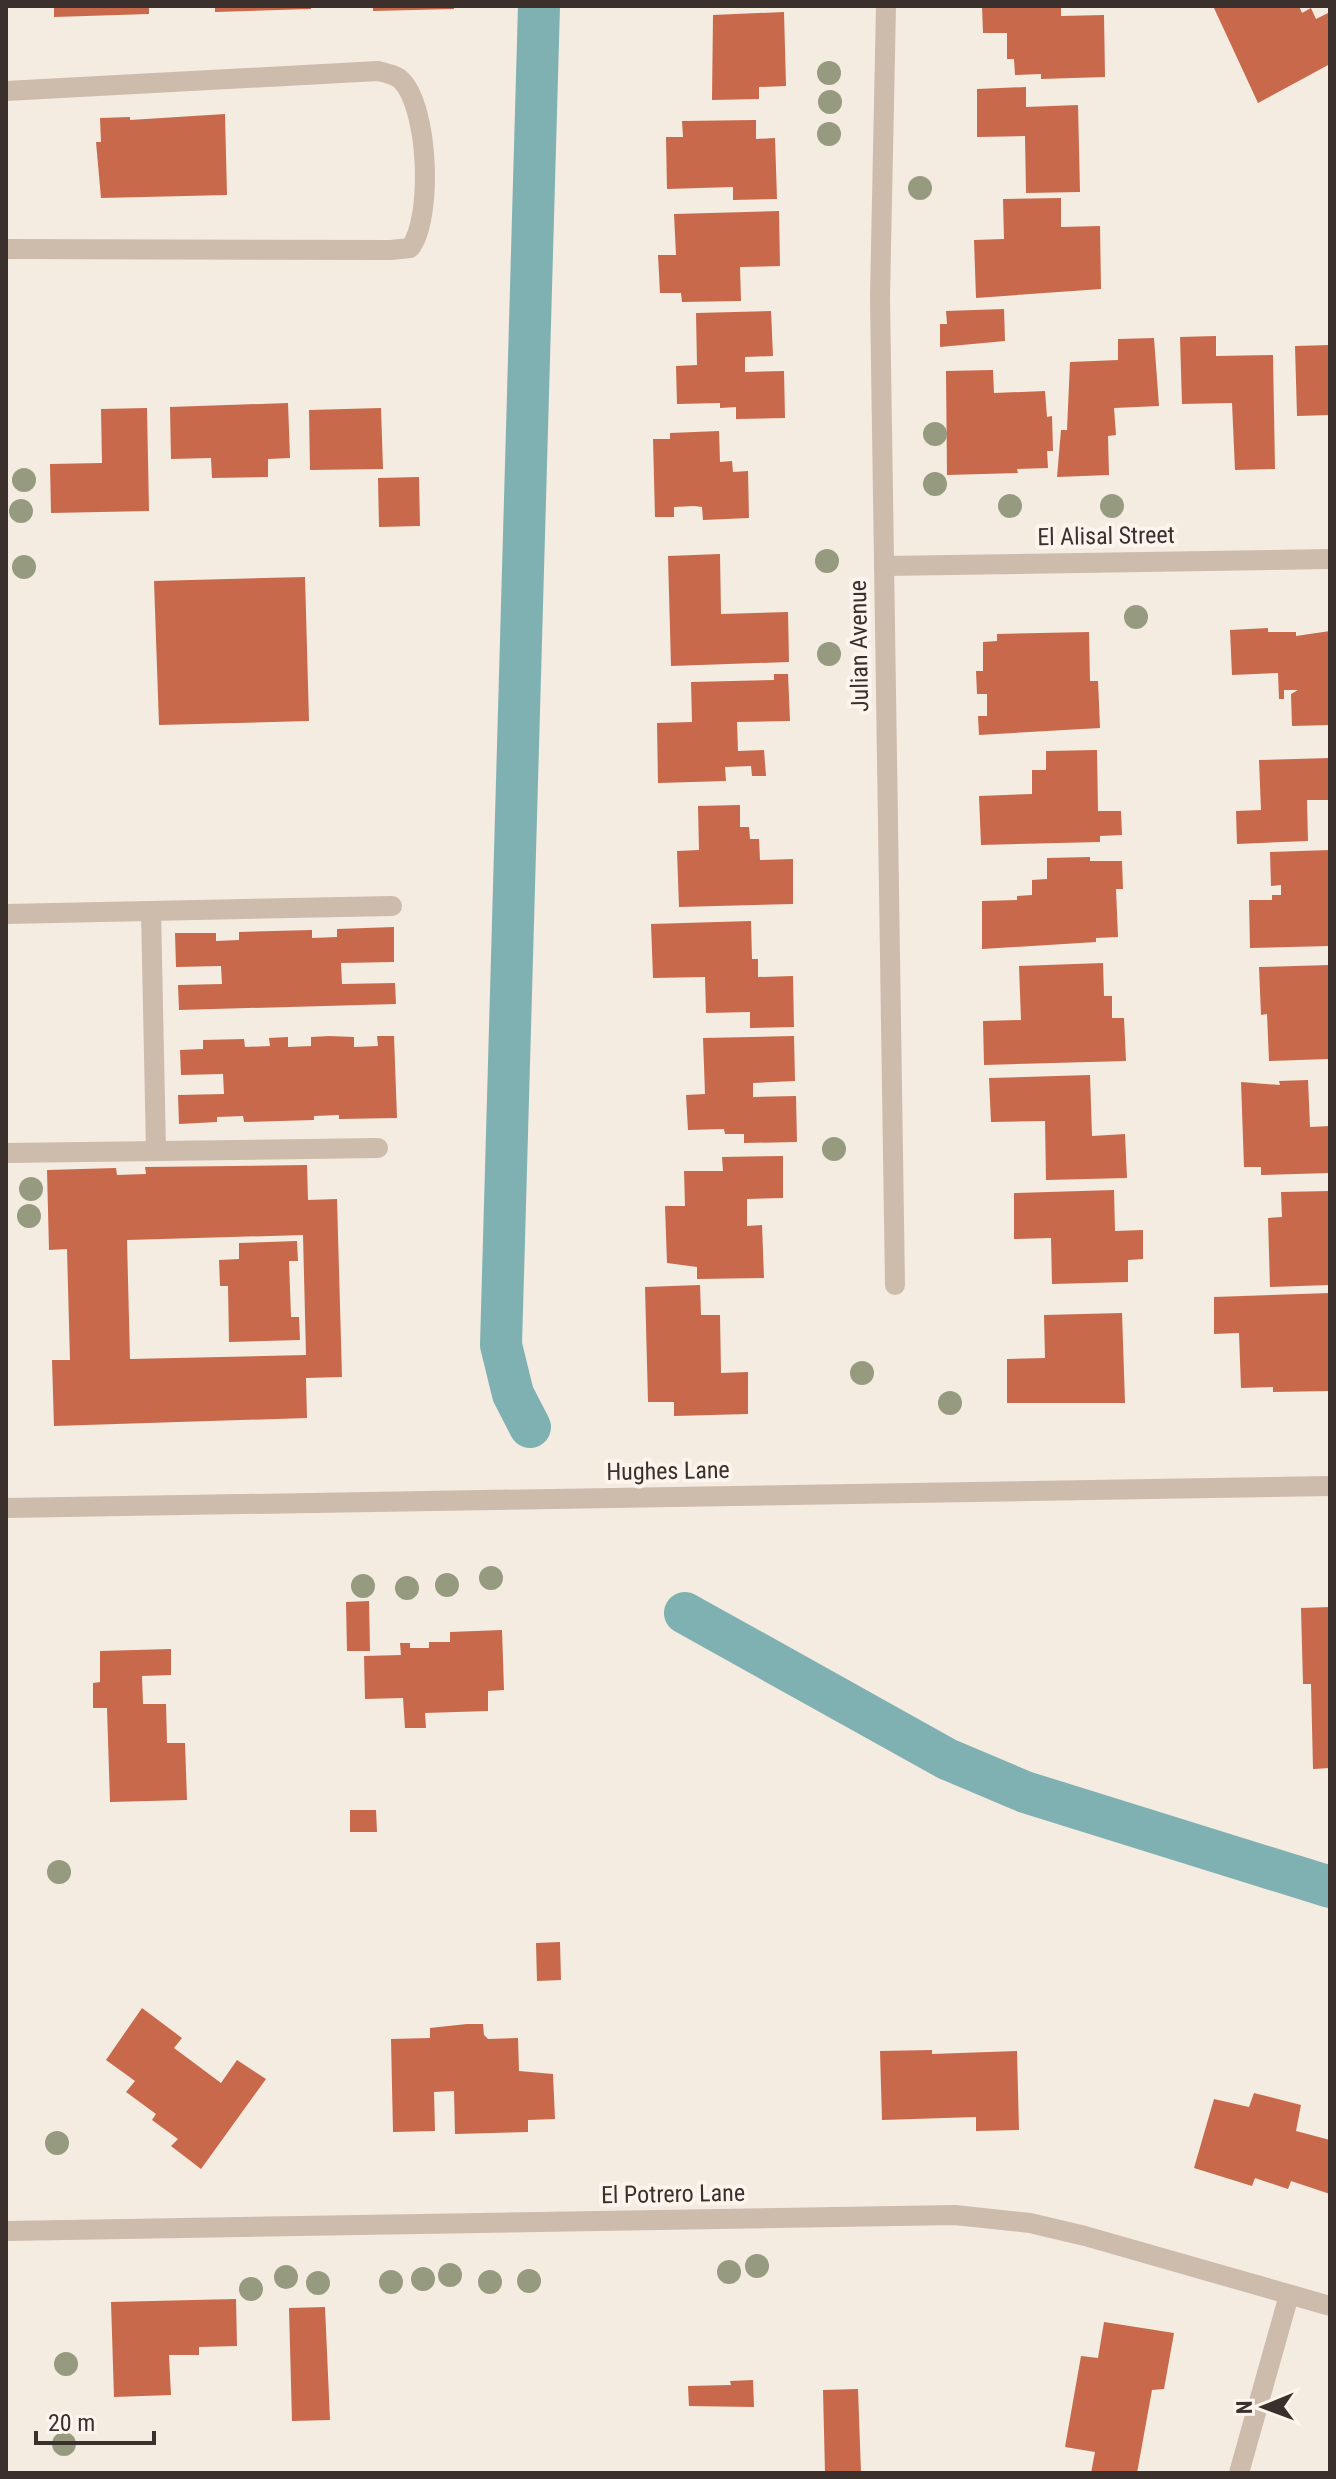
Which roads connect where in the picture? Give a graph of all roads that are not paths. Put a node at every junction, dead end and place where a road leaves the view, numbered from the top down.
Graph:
1 (886, 6) edge
2 (6, 91) edge
3 (6, 249) edge
4 (1330, 559) edge
5 (884, 566) junction
6 (392, 906) dead end
7 (151, 911) junction
8 (6, 914) edge
9 (378, 1148) dead end
10 (156, 1150) junction
11 (6, 1153) edge
12 (895, 1285) dead end
13 (1330, 1486) edge
14 (6, 1508) edge
15 (6, 2231) edge
16 (1289, 2295) junction
17 (1330, 2306) edge
18 (1239, 2473) edge

1 - 5 street, Julian Avenue
2 - 3 street
4 - 5 street, El Alisal Street
5 - 12 street, Julian Avenue
6 - 7 street
7 - 8 street
7 - 10 street
9 - 10 street
10 - 11 street
13 - 14 street, Hughes Lane
15 - 16 street, El Potrero Lane
16 - 17 street, El Potrero Lane
16 - 18 street

